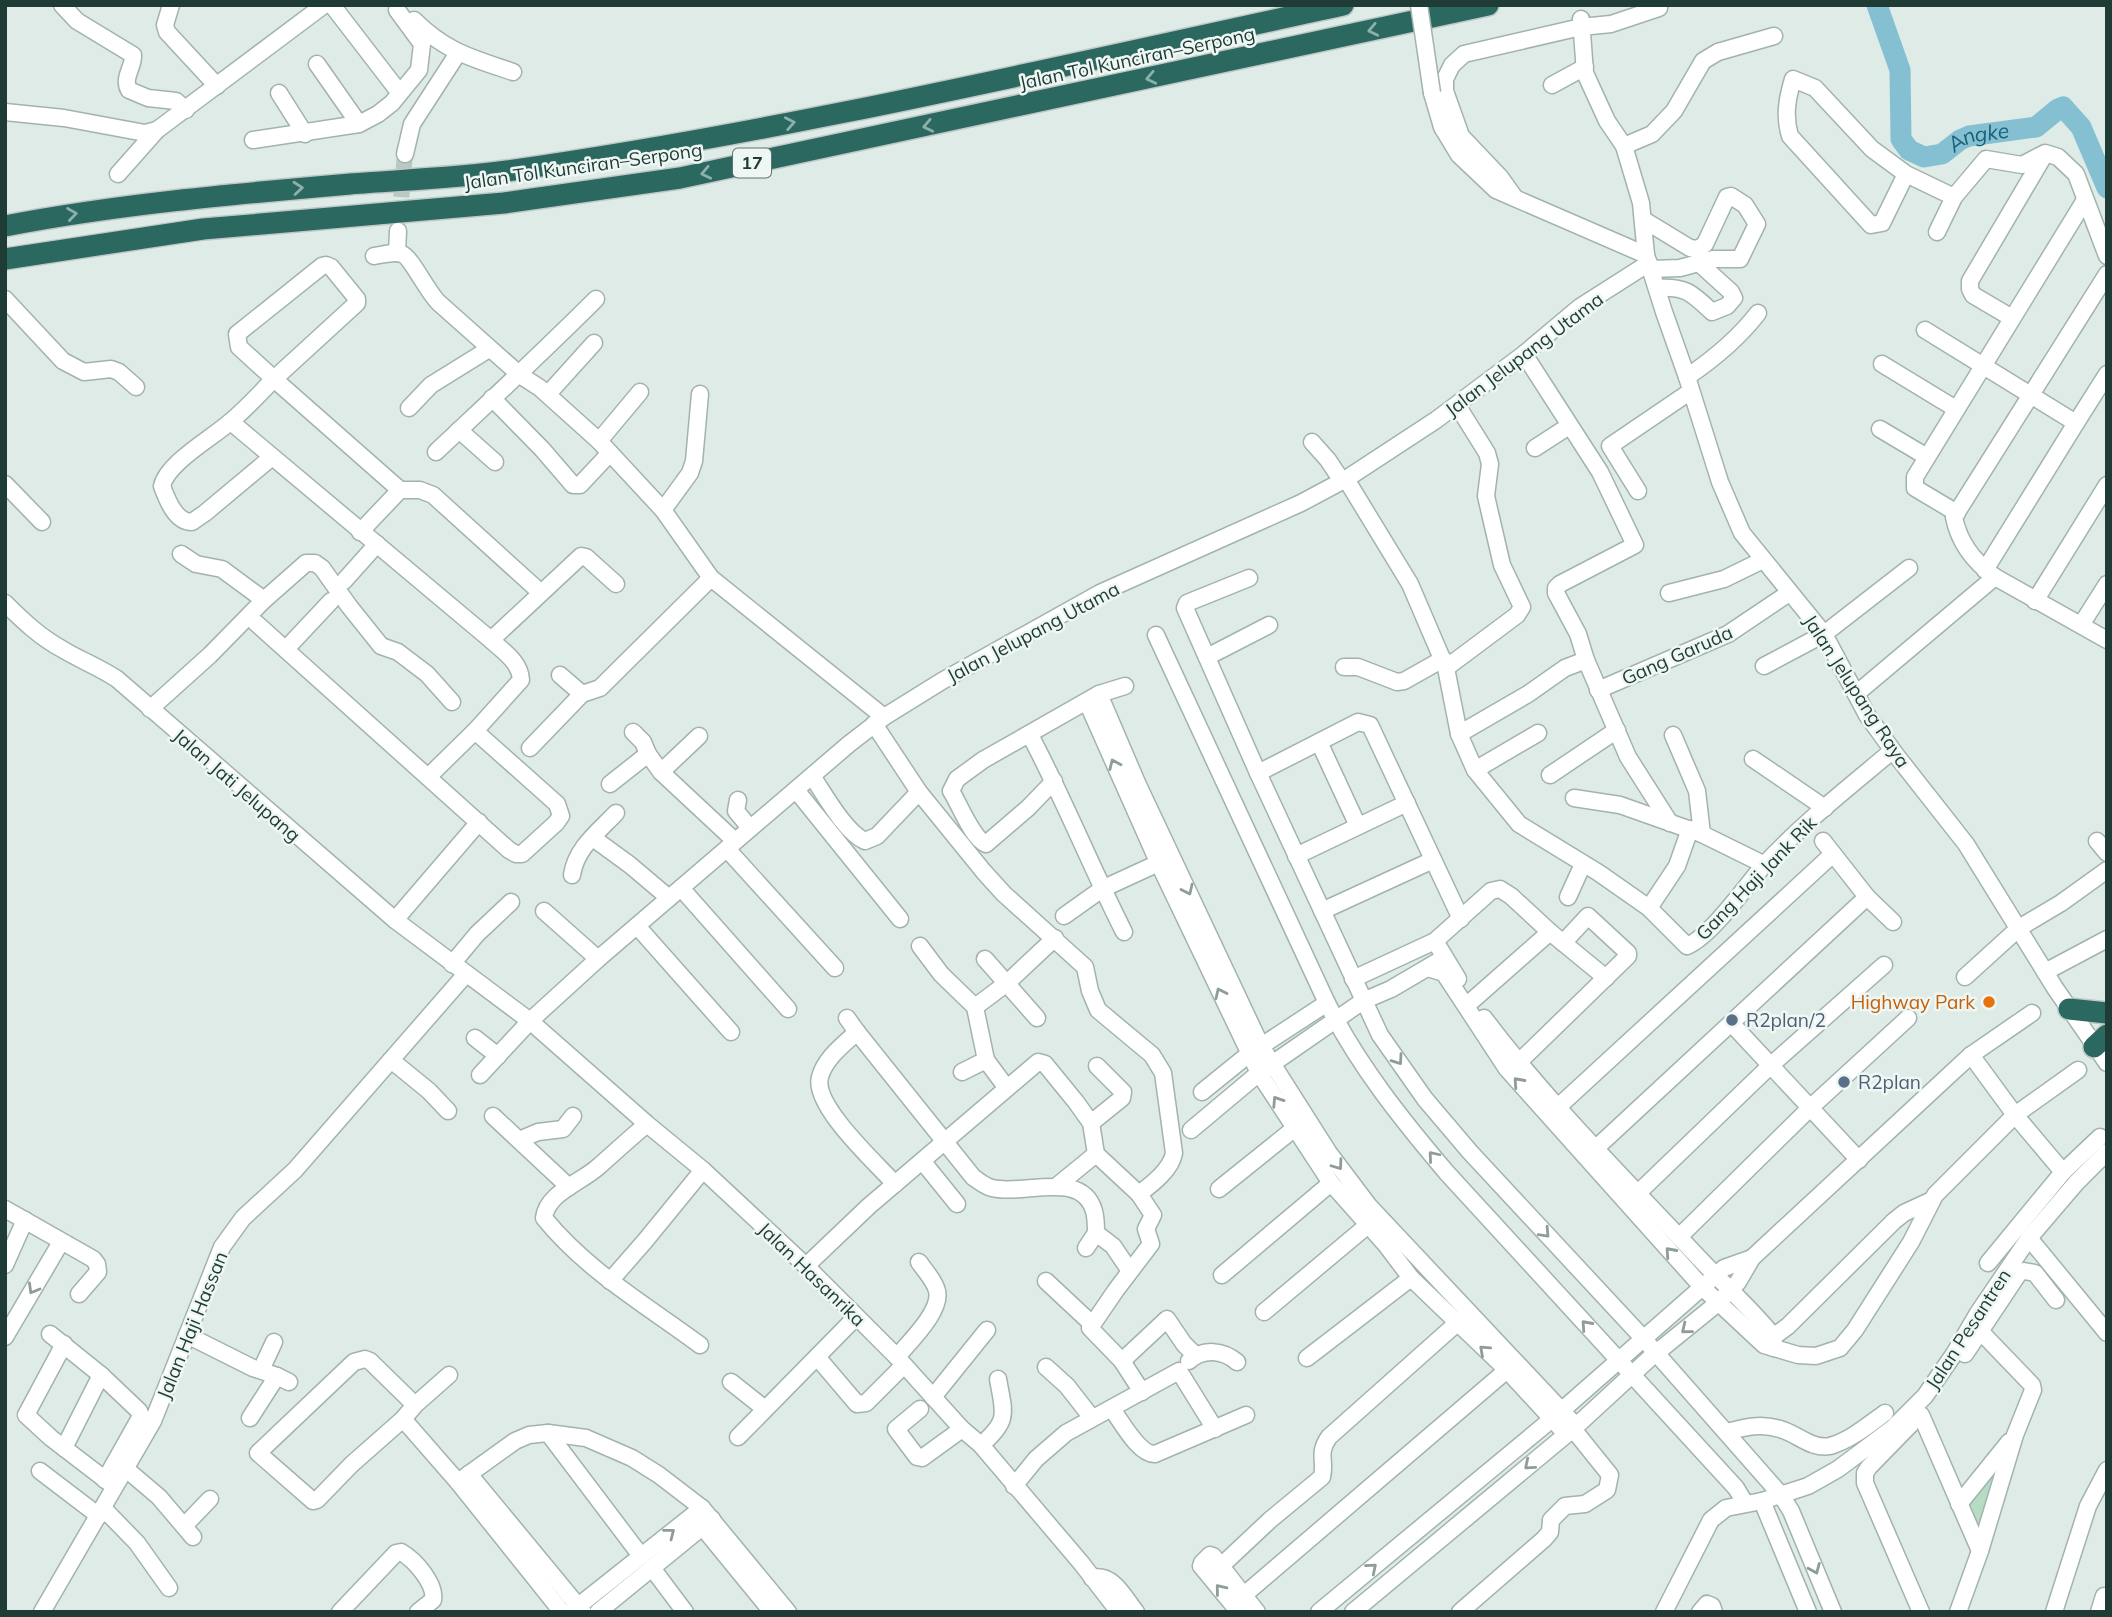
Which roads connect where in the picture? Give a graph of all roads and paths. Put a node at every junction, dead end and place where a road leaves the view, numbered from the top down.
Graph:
1 (62, 5) edge
2 (171, 5) edge
3 (324, 5) edge
4 (332, 5) edge
5 (1343, 5) edge
6 (1419, 5) edge
7 (1488, 5) edge
8 (398, 7) edge
9 (1659, 8) dead end
10 (1581, 23) junction
11 (1774, 36) dead end
12 (457, 54) junction
13 (317, 64) dead end
14 (1585, 67) junction
15 (513, 72) dead end
16 (1552, 85) dead end
17 (218, 86) junction
18 (399, 92) junction
19 (279, 93) dead end
20 (186, 110) junction
21 (5, 112) edge
22 (359, 124) junction
23 (157, 131) junction
24 (305, 134) junction
25 (253, 140) dead end
26 (1623, 146) junction
27 (2045, 153) junction
28 (405, 154) tunnel mouth
29 (118, 174) dead end
30 (1906, 174) junction
31 (1954, 197) junction
32 (1515, 198) junction
33 (2085, 200) junction
34 (1644, 220) junction
35 (5, 226) edge
36 (398, 231) tunnel mouth
37 (1937, 232) dead end
38 (397, 253) junction
39 (374, 256) dead end
40 (2107, 256) edge
41 (5, 259) edge
42 (1649, 262) junction
43 (1699, 263) junction
44 (2107, 274) edge
45 (1657, 288) junction
46 (5, 299) edge
47 (596, 299) dead end
48 (1758, 313) dead end
49 (2012, 318) junction
50 (1925, 330) dead end
51 (594, 343) dead end
52 (489, 349) junction
53 (1524, 354) junction
54 (1882, 364) dead end
55 (1983, 365) junction
56 (2107, 374) edge
57 (520, 375) junction
58 (275, 379) junction
59 (1689, 384) junction
60 (136, 387) dead end
61 (640, 391) dead end
62 (548, 394) junction
63 (700, 394) dead end
64 (2031, 396) junction
65 (492, 398) junction
66 (1457, 405) junction
67 (409, 408) dead end
68 (1956, 409) junction
69 (231, 422) junction
70 (2076, 423) junction
71 (1569, 426) junction
72 (1880, 429) dead end
73 (459, 430) junction
74 (599, 441) junction
75 (1312, 442) dead end
76 (1535, 447) dead end
77 (436, 452) dead end
78 (610, 453) junction
79 (272, 457) junction
80 (1927, 457) junction
81 (495, 462) dead end
82 (1344, 480) junction
83 (5, 484) edge
84 (2107, 485) edge
85 (400, 490) junction
86 (1638, 491) dead end
87 (663, 510) junction
88 (1957, 513) junction
89 (42, 522) dead end
90 (360, 532) junction
91 (377, 544) junction
92 (181, 554) dead end
93 (1763, 560) junction
94 (1909, 568) dead end
95 (1990, 574) junction
96 (712, 578) junction
97 (1249, 578) dead end
98 (344, 581) dead end
99 (616, 584) dead end
100 (2107, 584) edge
101 (540, 592) junction
102 (1670, 593) dead end
103 (1789, 593) junction
104 (264, 600) junction
105 (331, 601) dead end
106 (2035, 601) junction
107 (7, 605) edge
108 (256, 623) dead end
109 (1269, 625) dead end
110 (2081, 625) junction
111 (1824, 634) junction
112 (1156, 635) dead end
113 (491, 640) junction
114 (2107, 640) edge
115 (286, 649) junction
116 (1207, 657) junction
117 (1586, 660) junction
118 (1445, 664) junction
119 (1765, 666) dead end
120 (1344, 667) dead end
121 (560, 675) dead end
122 (1125, 686) dead end
123 (600, 688) junction
124 (1598, 690) junction
125 (582, 694) junction
126 (1856, 694) junction
127 (1093, 698) junction
128 (452, 702) dead end
129 (610, 702) dead end
130 (150, 709) junction
131 (879, 721) junction
132 (1617, 730) junction
133 (475, 731) junction
134 (633, 732) dead end
135 (1538, 733) dead end
136 (1459, 734) junction
137 (1030, 735) junction
138 (1673, 735) dead end
139 (699, 736) dead end
140 (1319, 742) junction
141 (530, 748) dead end
142 (1892, 751) junction
143 (648, 754) junction
144 (1753, 759) dead end
145 (1475, 770) junction
146 (661, 772) junction
147 (1258, 773) junction
148 (1550, 775) dead end
149 (812, 776) junction
150 (428, 777) junction
151 (1054, 781) junction
152 (610, 784) dead end
153 (796, 790) junction
154 (919, 792) junction
155 (1574, 798) dead end
156 (737, 800) dead end
157 (1407, 803) junction
158 (1825, 808) junction
159 (616, 813) dead end
160 (479, 822) junction
161 (1670, 823) junction
162 (1358, 826) junction
163 (750, 828) junction
164 (1696, 832) junction
165 (593, 838) junction
166 (731, 845) junction
167 (1296, 856) junction
168 (1165, 860) junction
169 (1433, 860) junction
170 (1583, 864) junction
171 (1765, 864) junction
172 (2107, 870) edge
173 (572, 875) dead end
174 (1102, 889) junction
175 (675, 893) junction
176 (1568, 897) dead end
177 (1867, 897) junction
178 (511, 902) dead end
179 (1649, 908) junction
180 (544, 911) dead end
181 (1322, 911) junction
182 (1064, 916) dead end
183 (900, 919) dead end
184 (1461, 919) junction
185 (395, 920) junction
186 (1893, 922) dead end
187 (637, 926) junction
188 (2019, 928) junction
189 (1124, 932) dead end
190 (1550, 932) junction
191 (1055, 938) junction
192 (2107, 939) edge
193 (1435, 941) junction
194 (1563, 943) junction
195 (920, 946) dead end
196 (1445, 957) junction
197 (598, 958) junction
198 (985, 959) dead end
199 (452, 964) junction
200 (1884, 965) dead end
201 (835, 968) dead end
202 (1428, 968) junction
203 (2045, 972) junction
204 (466, 974) junction
205 (1452, 977) junction
206 (1965, 977) dead end
207 (1606, 978) junction
208 (1353, 979) junction
209 (1007, 983) junction
210 (1327, 1003) junction
211 (1469, 1004) junction
212 (975, 1007) junction
213 (789, 1009) dead end
214 (2069, 1009) junction
215 (1350, 1010) junction
216 (2032, 1013) dead end
217 (2107, 1013) edge
218 (847, 1018) dead end
219 (1037, 1018) dead end
220 (1908, 1018) dead end
221 (530, 1021) junction
222 (1731, 1023) junction
223 (730, 1032) dead end
224 (858, 1032) junction
225 (475, 1038) dead end
226 (2103, 1049) edge
227 (1255, 1050) junction
228 (1970, 1055) junction
229 (498, 1056) junction
230 (391, 1060) junction
231 (986, 1060) junction
232 (1518, 1062) junction
233 (1097, 1066) dead end
234 (1770, 1066) junction
235 (1265, 1068) junction
236 (2078, 1070) dead end
237 (962, 1072) dead end
238 (480, 1075) dead end
239 (1006, 1087) junction
240 (1202, 1092) dead end
241 (1558, 1107) junction
242 (1810, 1108) junction
243 (448, 1111) dead end
244 (493, 1115) dead end
245 (2015, 1115) junction
246 (573, 1116) dead end
247 (1091, 1123) junction
248 (647, 1124) junction
249 (1295, 1128) junction
250 (1191, 1130) dead end
251 (1576, 1137) junction
252 (519, 1140) junction
253 (944, 1142) junction
254 (2103, 1144) edge
255 (1595, 1149) junction
256 (1096, 1154) junction
257 (1859, 1160) junction
258 (923, 1161) junction
259 (703, 1170) junction
260 (2063, 1172) junction
261 (1331, 1183) junction
262 (895, 1184) junction
263 (1058, 1185) junction
264 (569, 1187) junction
265 (1219, 1189) dead end
266 (1638, 1193) junction
267 (1139, 1194) junction
268 (1930, 1201) junction
269 (957, 1204) dead end
270 (5, 1209) edge
271 (25, 1220) junction
272 (1368, 1225) junction
273 (1096, 1233) junction
274 (1679, 1237) junction
275 (2029, 1238) junction
276 (1392, 1241) junction
277 (61, 1242) junction
278 (1086, 1248) dead end
279 (1752, 1258) junction
280 (919, 1262) dead end
281 (1988, 1263) dead end
282 (5, 1265) edge
283 (806, 1266) junction
284 (1130, 1271) junction
285 (1222, 1275) dead end
286 (1716, 1276) junction
287 (1411, 1278) junction
288 (610, 1280) junction
289 (1046, 1281) dead end
290 (1703, 1288) junction
291 (79, 1294) dead end
292 (1724, 1297) junction
293 (2056, 1300) dead end
294 (1264, 1311) dead end
295 (856, 1317) junction
296 (1093, 1324) junction
297 (1457, 1324) junction
298 (987, 1330) dead end
299 (1981, 1332) junction
300 (2107, 1333) edge
301 (50, 1334) dead end
302 (187, 1335) junction
303 (5, 1337) edge
304 (1639, 1340) junction
305 (274, 1342) dead end
306 (1770, 1343) junction
307 (64, 1344) junction
308 (700, 1345) dead end
309 (1195, 1356) junction
310 (1653, 1356) junction
311 (817, 1357) junction
312 (1621, 1357) junction
313 (1307, 1358) dead end
314 (901, 1361) junction
315 (1122, 1361) junction
316 (1237, 1362) dead end
317 (1046, 1367) dead end
318 (261, 1370) junction
319 (1507, 1370) junction
320 (1179, 1371) junction
321 (1634, 1373) junction
322 (101, 1375) junction
323 (449, 1375) dead end
324 (998, 1379) dead end
325 (731, 1382) dead end
326 (1142, 1392) junction
327 (933, 1397) junction
328 (415, 1405) junction
329 (765, 1409) junction
330 (920, 1409) dead end
331 (1112, 1409) junction
332 (1885, 1413) dead end
333 (1246, 1415) dead end
334 (1557, 1415) junction
335 (1921, 1415) junction
336 (250, 1418) dead end
337 (1092, 1418) junction
338 (403, 1419) junction
339 (962, 1429) junction
340 (1215, 1429) junction
341 (1572, 1429) junction
342 (1727, 1432) junction
343 (548, 1433) junction
344 (2015, 1435) junction
345 (738, 1437) dead end
346 (981, 1446) junction
347 (64, 1448) junction
348 (126, 1469) junction
349 (2107, 1470) edge
350 (40, 1471) dead end
351 (464, 1478) junction
352 (110, 1483) junction
353 (1014, 1486) junction
354 (1781, 1495) junction
355 (209, 1499) dead end
356 (1754, 1502) junction
357 (1959, 1504) junction
358 (101, 1512) junction
359 (702, 1517) junction
360 (1797, 1527) junction
361 (1776, 1536) junction
362 (1980, 1550) junction
363 (646, 1562) junction
364 (1221, 1566) junction
365 (1092, 1577) junction
366 (169, 1588) dead end
367 (2106, 1593) edge
368 (1244, 1595) junction
369 (577, 1610) edge
370 (43, 1612) edge
371 (340, 1612) edge
372 (418, 1612) edge
373 (562, 1612) edge
374 (598, 1612) edge
375 (685, 1612) edge
376 (772, 1612) edge
377 (788, 1612) edge
378 (1119, 1612) edge
379 (1136, 1612) edge
380 (1239, 1612) edge
381 (1257, 1612) edge
382 (1319, 1612) edge
383 (1353, 1612) edge
384 (1461, 1612) edge
385 (1664, 1612) edge
386 (1700, 1612) edge
387 (1714, 1612) edge
388 (1808, 1612) edge
389 (1833, 1612) edge
390 (1921, 1612) edge
391 (1958, 1612) edge
392 (2054, 1612) edge
393 (2099, 1612) edge

1 - 20 street
2 - 17 street
3 - 17 street
4 - 18 street
35 -> 5 highway, Jalan Tol Kunciran–Serpong / 17
6 - 32 street, bridge
7 -> 41 highway, Jalan Tol Kunciran–Serpong / 17
8 - 12 street
8 - 18 street
9 - 10 street
10 - 14 street, Jalan Jelupang Raya
10 - 32 street
11 - 26 street
12 - 15 street
12 - 28 street
13 - 22 street
14 - 16 street
14 - 26 street, Jalan Jelupang Raya
17 - 20 street
18 - 22 street
19 - 24 street
20 - 23 street
21 - 23 street
22 - 24 street
23 - 29 street
24 - 25 street
26 - 34 street, Jalan Jelupang Raya
27 - 31 street
27 - 33 street
27 - 49 street
30 - 30 street
30 - 31 street
31 - 37 street
32 - 42 street
33 - 40 street
33 - 49 street
34 - 42 street, Jalan Jelupang Raya
34 - 43 street
36 - 38 street
38 - 39 street
38 - 52 street
42 - 43 street
42 - 45 street, Jalan Jelupang Raya
42 - 53 street, Jalan Jelupang Utama
43 - 45 street
44 - 64 street
45 - 59 street, Jalan Jelupang Raya
46 - 60 street
47 - 57 street
48 - 59 street
49 - 55 street
50 - 55 street
51 - 62 street
52 - 57 street
52 - 67 street
53 - 66 street, Jalan Jelupang Utama
53 - 71 street
54 - 68 street
55 - 64 street
55 - 68 street
56 - 70 street
57 - 62 street
57 - 65 street
58 - 58 street
58 - 69 street
58 - 85 street
59 - 86 street
59 - 93 street, Jalan Jelupang Raya
61 - 74 street
62 - 74 street
63 - 87 street
64 - 70 street
64 - 88 street
65 - 73 street
65 - 78 street
66 - 82 street, Jalan Jelupang Utama
66 - 118 street
68 - 80 street
69 - 79 street
69 - 79 street
70 - 95 street
71 - 76 street
71 - 117 street
72 - 80 street
73 - 77 street
73 - 81 street
74 - 78 street
75 - 82 street
78 - 87 street
79 - 90 street
80 - 88 street
82 - 118 street
82 - 131 street, Jalan Jelupang Utama
83 - 89 street
84 - 106 street
85 - 90 street
85 - 101 street
87 - 96 street
88 - 95 street
90 - 91 street
91 - 98 street
91 - 113 street
92 - 104 street
93 - 102 street
93 - 103 street, Jalan Jelupang Raya
94 - 111 street
95 - 106 street
95 - 126 street
96 - 123 street
96 - 131 street
97 - 116 street
99 - 101 street
100 - 110 street
101 - 113 street
103 - 111 street, Jalan Jelupang Raya
103 - 124 street, Gang Garuda
104 - 128 street
104 - 130 street
105 - 115 street
106 - 110 street
107 - 130 street, Jalan Jati Jelupang
108 - 115 street
109 - 116 street
110 - 114 street
111 - 119 street
111 - 126 street, Jalan Jelupang Raya
112 - 210 street
113 - 133 street
115 - 150 street
116 - 147 street
117 - 124 street
117 - 136 street
118 - 120 street
118 - 136 street
121 - 125 street
122 - 127 street
123 - 125 street
123 - 129 street
124 - 132 street
125 - 141 street
126 - 142 street, Jalan Jelupang Raya
127 - 137 street
127 - 168 street
130 - 185 street, Jalan Jati Jelupang
131 - 149 street, Jalan Jelupang Utama
131 - 154 street
132 - 148 street
132 - 161 street
133 - 150 street
133 - 160 street
134 - 143 street
135 - 145 street
136 - 145 street
137 - 151 street
137 - 151 street
138 - 164 street
139 - 146 street
140 - 147 street
140 - 157 street
140 - 162 street
142 - 158 street, Gang Haji Jank Rik
142 - 188 street, Jalan Jelupang Raya
143 - 146 street
143 - 152 street
144 - 158 street
145 - 170 street
146 - 166 street
147 - 167 street
149 - 153 street, Jalan Jelupang Utama
149 - 154 street
150 - 160 street
151 - 174 street
153 - 163 street, Jalan Jelupang Utama
153 - 183 street
154 - 191 street
155 - 161 street
156 - 163 street
157 - 162 street
157 - 169 street
158 - 171 street, Gang Haji Jank Rik
159 - 165 street
160 - 185 street
161 - 164 street
162 - 167 street
163 - 166 street, Jalan Jelupang Utama
164 - 171 street
164 - 179 street
165 - 173 street
165 - 175 street
166 - 175 street, Jalan Jelupang Utama
166 - 201 street
167 - 181 street
168 - 174 street
168 - 227 street
169 - 181 street
169 - 184 street
170 - 176 street
170 - 179 street
171 - 179 street, Gang Haji Jank Rik
172 - 188 street
174 - 182 street
174 - 189 street
175 - 187 street, Jalan Jelupang Utama
175 - 213 street
177 - 186 street
177 - 222 street
177 - 241 street
178 - 199 street
180 - 197 street
181 - 208 street
184 - 190 street
184 - 193 street
185 - 199 street, Jalan Jati Jelupang
187 - 197 street, Jalan Jelupang Utama
187 - 223 street
188 - 203 street, Jalan Jelupang Raya
188 - 206 street
190 - 194 street
190 - 211 street
191 - 209 street
191 - 267 street
192 - 203 street
193 - 196 street
193 - 208 street
194 - 207 street
194 - 207 street
195 - 212 street
196 - 202 street
196 - 205 street
197 - 221 street, Jalan Jelupang Utama
198 - 209 street
199 - 204 street, Jalan Jati Jelupang
200 - 234 street
202 - 205 street
202 - 215 street
203 - 214 street, Jalan Jelupang Raya
204 - 221 street, Jalan Hasanrika
204 - 230 street, Jalan Haji Hassan
205 - 211 street
207 - 232 street
208 - 215 street
209 - 212 street
209 - 219 street
210 - 215 street
210 - 227 street
211 - 232 street
251 -> 211 street
212 - 231 street
214 - 217 highway
214 - 226 street, Jalan Jelupang Raya
215 - 235 street
215 -> 304 street
312 -> 215 street
216 - 228 street
218 - 224 street
220 - 242 street
221 - 229 street, Jalan Jelupang Utama
221 - 248 street, Jalan Hasanrika
222 - 234 street
222 - 255 street
224 - 253 street
224 - 262 street
225 - 229 street
227 - 235 street
227 - 240 street
228 - 245 street
228 - 257 street
229 - 238 street, Jalan Jelupang Utama
230 - 243 street
230 - 302 street, Jalan Haji Hassan
231 - 237 street
231 - 239 street
232 - 241 street
233 - 247 street
234 - 242 street
234 - 266 street
249 -> 235 street
235 - 250 street
235 -> 276 street
236 - 245 street
239 - 247 street
239 - 253 street
241 - 251 street
242 - 257 street
242 - 274 street
244 - 252 street
245 - 260 street
245 - 268 street
246 - 252 street
247 - 256 street
248 - 259 street, Jalan Hasanrika
248 - 264 street
249 - 261 street
249 - 265 street
251 - 255 street
290 -> 251 street
252 - 264 street
253 - 258 street
253 - 263 street
254 - 260 street
254 - 275 street, Jalan Pesantren
255 - 266 street
256 - 263 street
256 - 267 street
257 - 279 street
258 - 262 street
258 - 269 street
259 - 283 street, Jalan Hasanrika
259 - 288 street
260 - 281 street
261 - 272 street
261 - 285 street
262 - 283 street
263 - 273 street
264 - 288 street
266 - 274 street
267 - 284 street
268 - 306 street
268 - 306 street
270 - 271 street
271 - 277 street
271 - 282 street
272 - 276 street
272 - 294 street
273 - 278 street
273 - 284 street
274 - 286 street
275 - 300 street
275 - 354 street, Jalan Pesantren
276 - 287 street
276 - 334 street
277 - 291 street
277 -> 303 street
279 - 286 street
279 - 292 street
280 - 314 street
283 - 295 street, Jalan Hasanrika
284 - 296 street
286 - 290 street
286 - 292 street
287 - 297 street
287 - 313 street
288 - 308 street
289 - 296 street
290 - 292 street
290 - 304 street
292 - 306 street
292 -> 310 street
293 - 299 street
295 - 311 street
295 - 314 street, Jalan Hasanrika
296 - 315 street
319 -> 297 street
297 - 364 street
298 - 327 street
299 - 335 street
299 - 344 street
301 - 307 street
302 - 318 street
302 - 348 street, Jalan Haji Hassan
304 - 310 street
304 - 312 street
305 - 318 street
307 - 322 street
307 - 347 street
309 - 315 street
309 - 316 street
309 - 320 street
310 - 321 street
310 - 342 street
311 - 314 street
311 - 329 street
312 - 321 street
312 - 334 street
314 - 327 street, Jalan Hasanrika
315 - 326 street
317 - 337 street
318 - 336 street
319 - 334 street
319 - 368 street
320 - 326 street
320 - 340 street
321 - 341 street
321 - 356 street
322 - 347 street
322 - 352 street
323 - 328 street
324 - 346 street
325 - 329 street
326 - 331 street
327 - 339 street, Jalan Hasanrika
328 - 338 street
328 - 338 street
329 - 345 street
330 - 339 street
331 - 337 street
331 - 340 street
332 - 342 street
333 - 340 street
334 - 341 street
382 -> 334 street
335 - 357 street
335 - 390 street
337 - 353 street
338 - 351 street
339 - 346 street, Jalan Hasanrika
341 -> 383 street
341 - 384 street
342 - 354 street
343 - 351 street
343 - 359 street
343 - 363 street
344 - 357 street
344 - 362 street
346 - 353 street, Jalan Hasanrika
347 - 352 street
348 - 352 street, Jalan Haji Hassan
348 - 355 street
349 - 392 street
350 - 358 street
351 - 369 street
351 - 373 street
352 - 358 street, Jalan Haji Hassan
353 - 365 street, Jalan Hasanrika
354 - 356 street, Jalan Pesantren
354 - 360 street
356 - 361 street
356 - 385 street, Jalan Pesantren
357 - 362 street
358 - 366 street
358 - 370 street, Jalan Haji Hassan
359 - 363 street
359 - 376 street
359 - 377 street
360 - 361 street
360 -> 389 street
361 - 388 street
362 - 391 street
363 - 369 street
363 - 374 street
363 - 375 street
364 - 368 street
380 -> 364 street
365 - 378 street, Jalan Hasanrika
365 - 379 street
367 - 393 street
368 - 381 street
371 - 372 street
386 - 387 street

